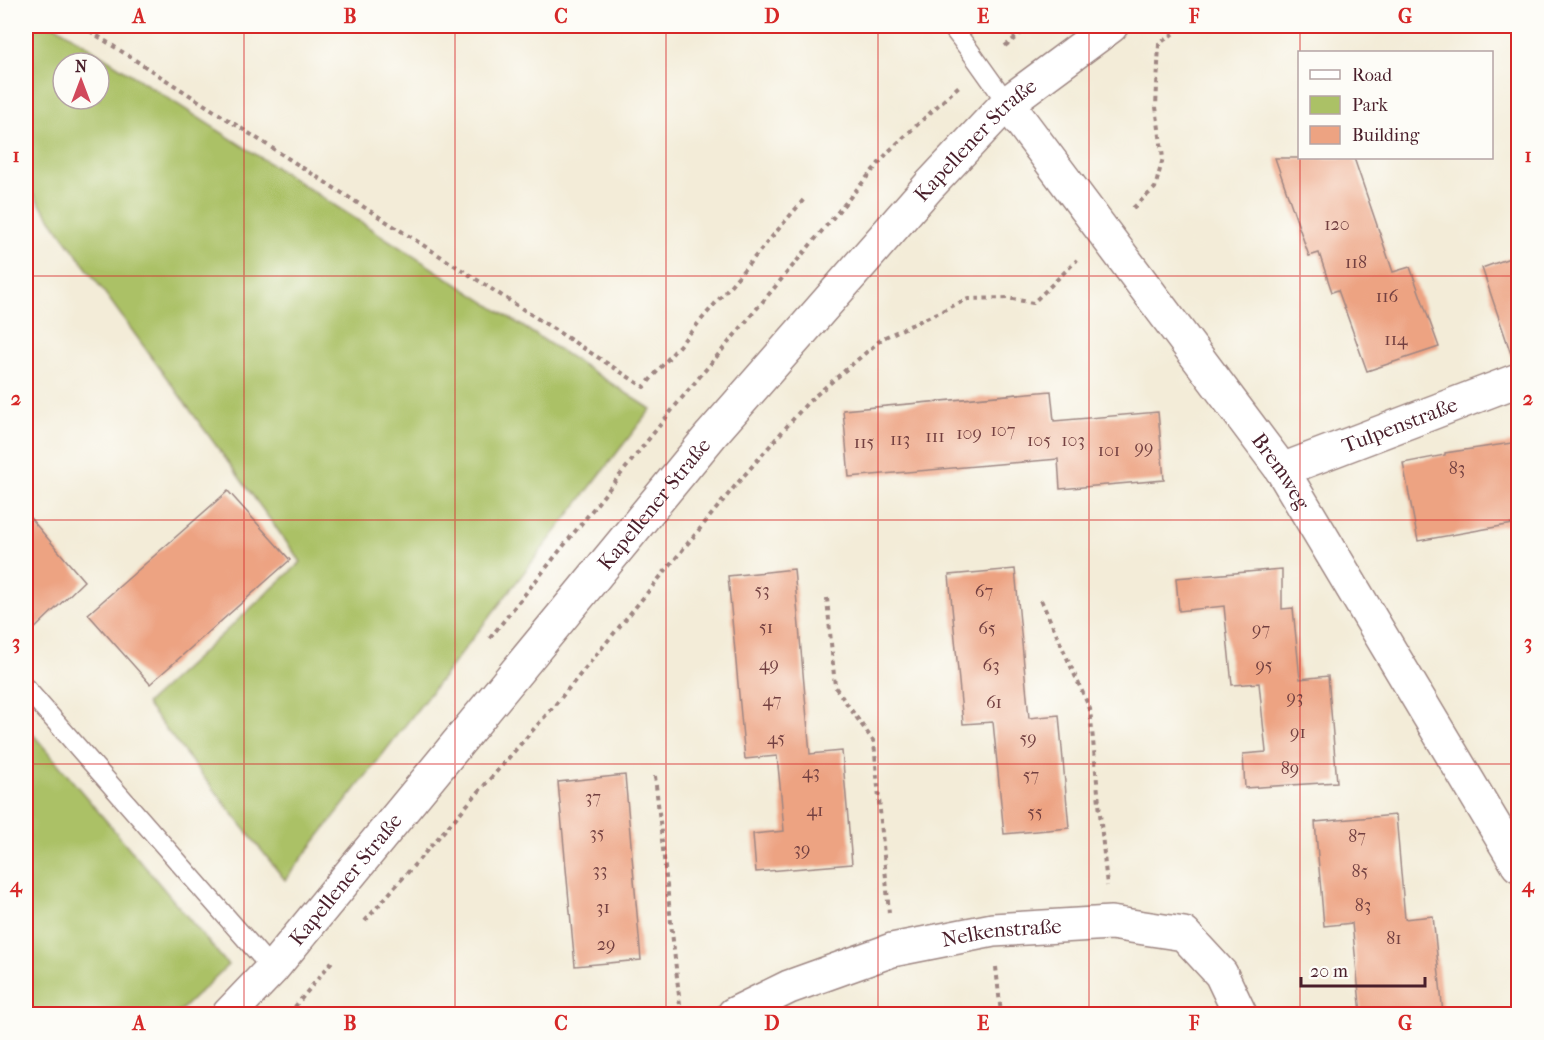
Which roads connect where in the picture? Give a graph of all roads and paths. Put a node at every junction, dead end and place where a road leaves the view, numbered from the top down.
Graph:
1 (82, 26) edge
2 (951, 26) edge
3 (1111, 26) edge
4 (1183, 26) edge
5 (1007, 103) junction
6 (805, 198) dead end
7 (1105, 234) junction
8 (1518, 380) edge
9 (1282, 470) junction
10 (827, 598) dead end
11 (1041, 600) dead end
12 (26, 688) edge
13 (655, 776) dead end
14 (1518, 865) edge
15 (363, 923) dead end
16 (1111, 923) junction
17 (993, 930) junction
18 (892, 950) junction
19 (341, 951) dead end
20 (272, 969) junction
21 (229, 1014) edge
22 (289, 1014) edge
23 (681, 1014) edge
24 (735, 1014) edge
25 (1001, 1014) edge
26 (1240, 1014) edge

1 - 6 path
2 - 5 lane
3 - 5 street, Kapellener Straße
4 - 7 path
5 - 7 street, Bremweg
5 - 20 street, Kapellener Straße
7 - 9 street, Bremweg
7 - 15 path
8 - 9 street, Tulpenstraße
9 - 14 street, Bremweg
10 - 18 path
11 - 16 path
12 - 20 lane
13 - 23 path
16 - 17 street, Nelkenstraße
16 - 26 street, Nelkenstraße
17 - 18 street, Nelkenstraße
17 - 25 path
18 - 24 street, Nelkenstraße
19 - 22 path
20 - 21 street, Kapellener Straße

